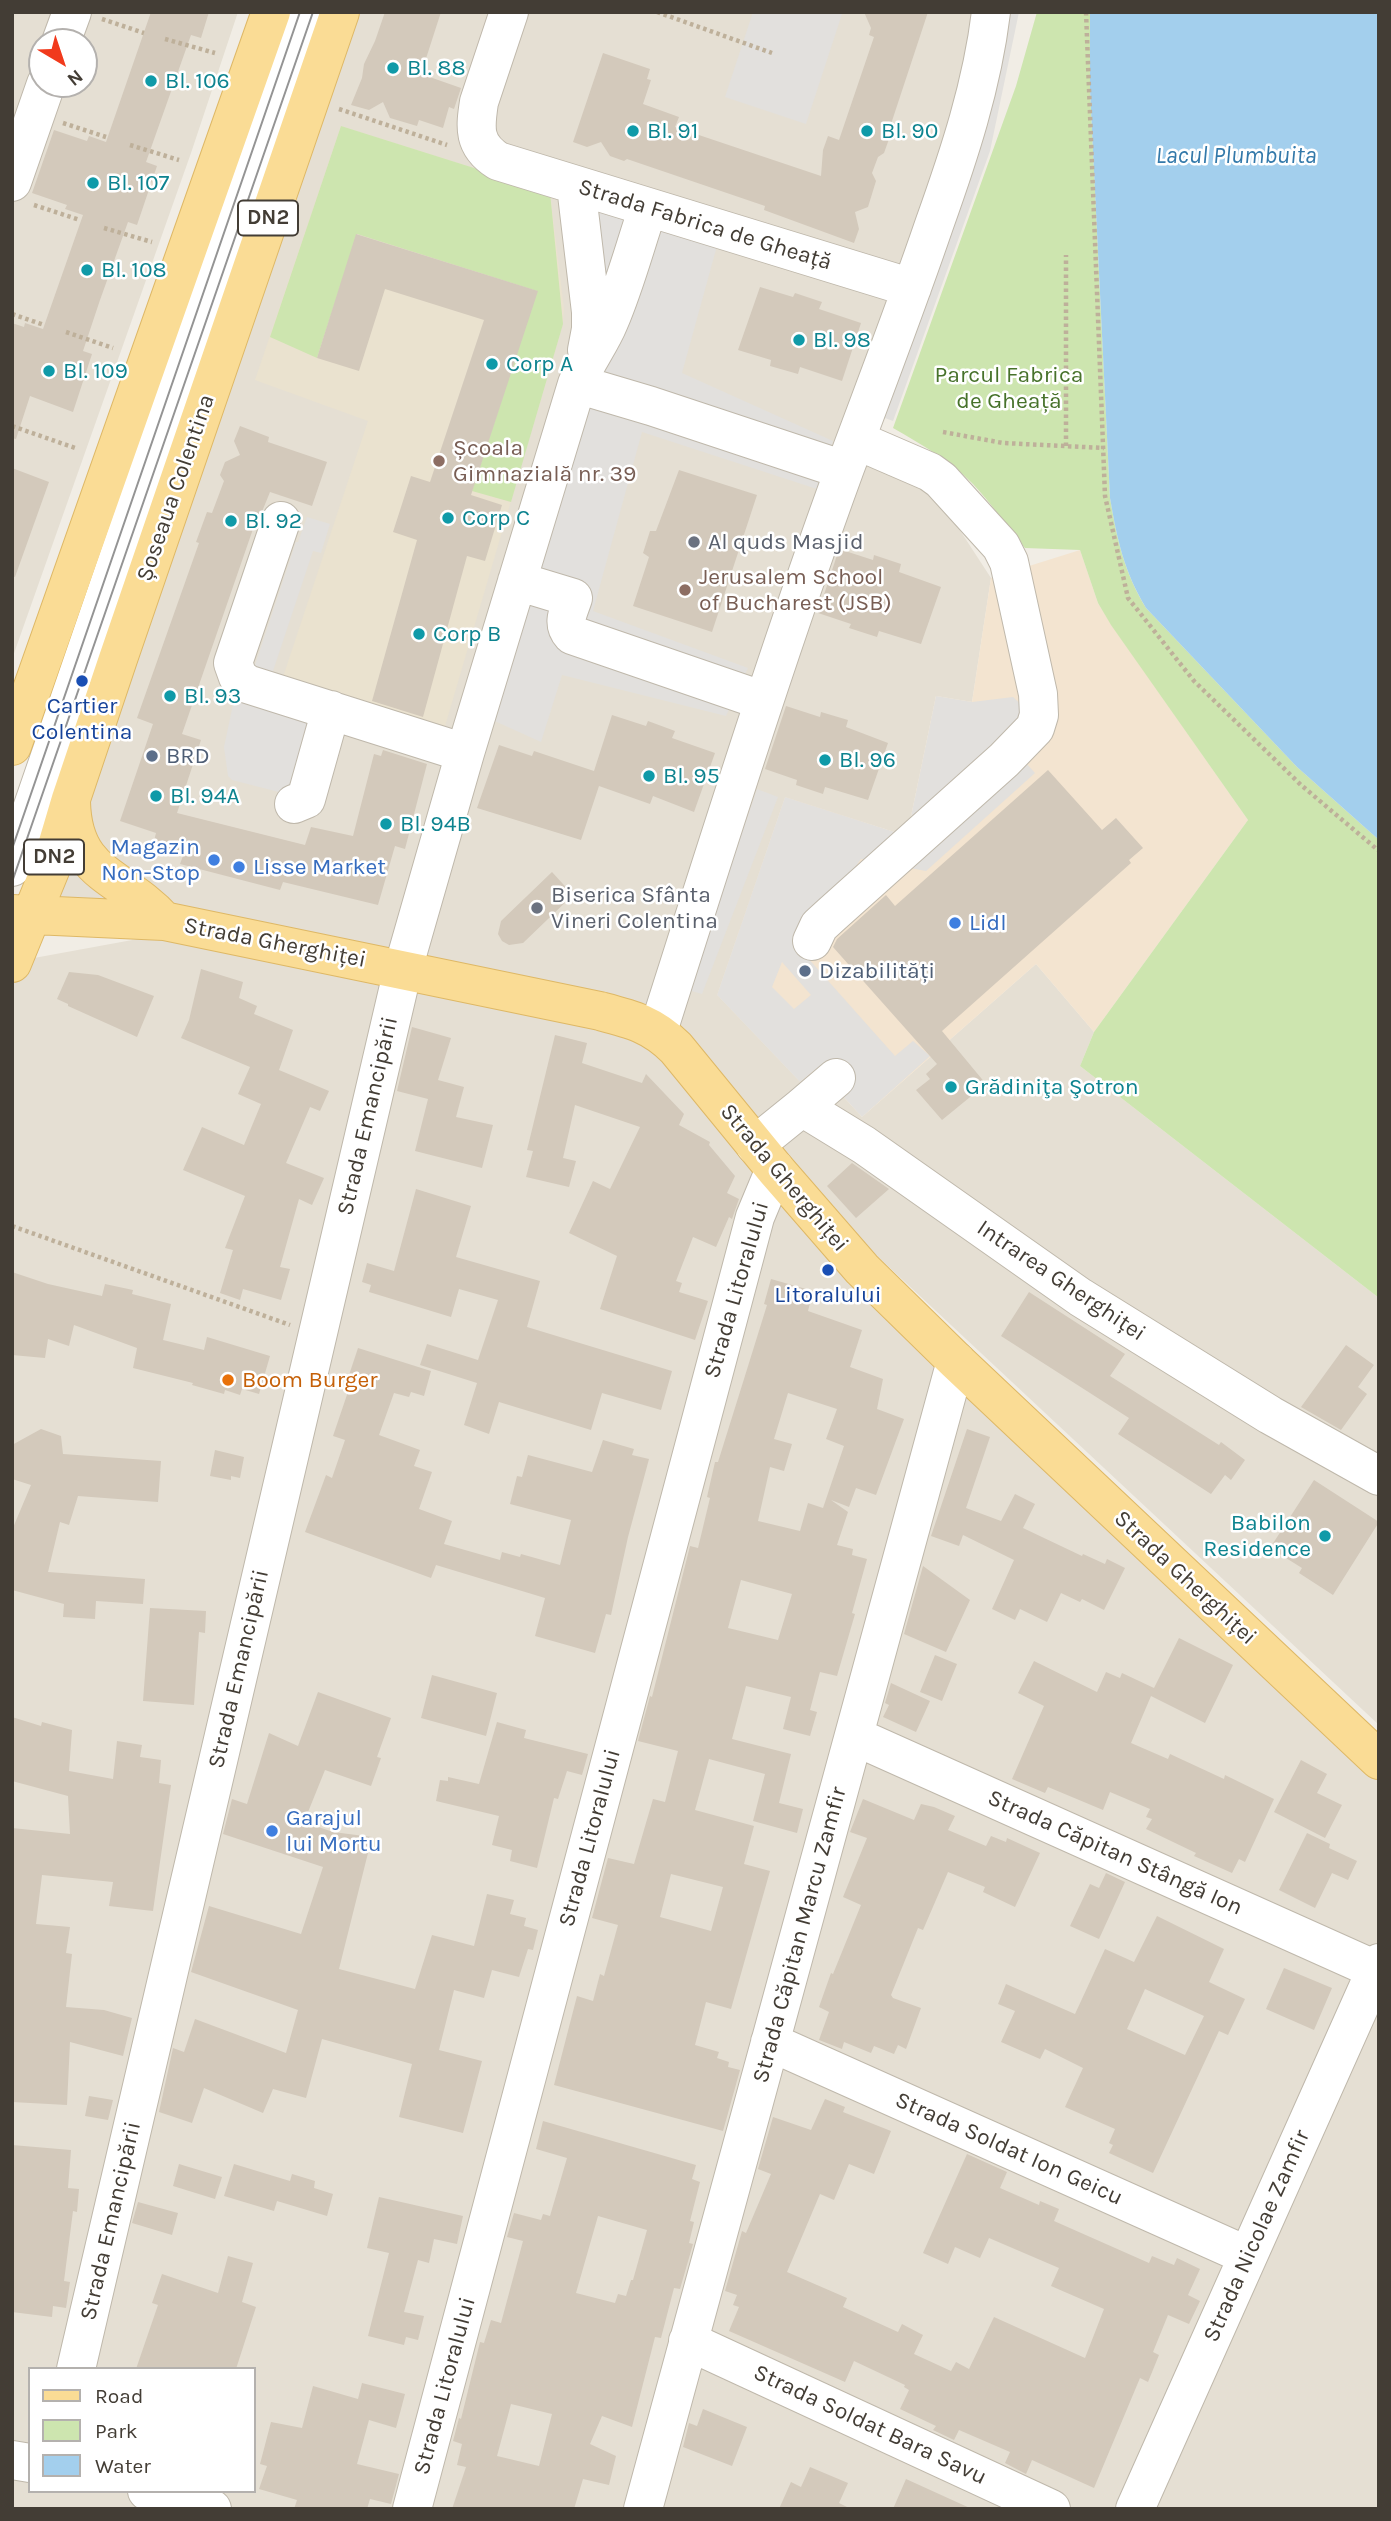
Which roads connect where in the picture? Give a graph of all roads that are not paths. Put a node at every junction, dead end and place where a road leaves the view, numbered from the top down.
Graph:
1 (271, 12) edge
2 (306, 12) edge
3 (340, 12) edge
4 (509, 12) edge
5 (991, 12) edge
6 (83, 14) edge
7 (72, 28) edge
8 (41, 99) edge
9 (576, 186) junction
10 (18, 192) edge
11 (648, 208) junction
12 (912, 288) junction
13 (580, 377) junction
14 (850, 455) junction
15 (281, 521) dead end
16 (517, 581) junction
17 (764, 701) junction
18 (331, 710) junction
19 (12, 746) edge
20 (465, 752) junction
21 (71, 799) junction
22 (294, 804) dead end
23 (12, 867) edge
24 (23, 914) edge
25 (164, 921) junction
26 (812, 941) dead end
27 (12, 963) edge
28 (403, 969) junction
29 (658, 1031) junction
30 (836, 1078) dead end
31 (802, 1107) junction
32 (765, 1157) junction
33 (956, 1362) junction
34 (1379, 1476) edge
35 (854, 1736) junction
36 (1379, 1760) edge
37 (1377, 1967) edge
38 (770, 2042) junction
39 (1248, 2256) junction
40 (688, 2341) junction
41 (76, 2367) edge
42 (153, 2493) edge
43 (212, 2509) edge
44 (412, 2509) edge
45 (643, 2509) edge
46 (1051, 2509) edge
47 (1135, 2509) edge

1 - 19 main road, DN2
2 - 23 street
3 - 21 main road, Șoseaua Colentina / DN2
4 - 9 street, Strada Fabrica de Gheață
5 - 12 street
6 - 7 street
8 - 10 street
9 - 11 street, Strada Fabrica de Gheață
9 - 13 street
11 - 12 street, Strada Fabrica de Gheață
11 - 13 street
12 - 14 street
13 - 14 street
13 - 16 street, Strada Emancipării
14 - 17 street
14 - 26 street
15 - 18 street
16 - 17 street
16 - 20 street, Strada Emancipării
17 - 29 street
18 - 20 street
18 - 22 street
20 - 28 street, Strada Emancipării
21 - 24 main road, Șoseaua Colentina / DN2
21 - 25 main road
24 - 25 main road, Strada Gherghiței
24 - 27 main road, Șoseaua Colentina / DN2
25 - 28 main road, Strada Gherghiței
28 - 29 main road, Strada Gherghiței
28 - 41 street, Strada Emancipării
29 - 32 main road, Strada Gherghiței
30 - 31 street
31 - 32 street
31 - 34 street, Intrarea Gherghiței
32 - 33 main road, Strada Gherghiței
32 - 44 street, Strada Litoralului
33 - 35 street, Strada Căpitan Marcu Zamfir
33 - 36 main road, Strada Gherghiței
35 - 37 street, Strada Căpitan Stângă Ion
35 - 38 street, Strada Căpitan Marcu Zamfir
37 - 39 street, Strada Nicolae Zamfir
38 - 39 street, Strada Soldat Ion Geicu
38 - 40 street, Strada Căpitan Marcu Zamfir
39 - 47 street, Strada Nicolae Zamfir
40 - 45 street, Strada Căpitan Marcu Zamfir
40 - 46 street, Strada Soldat Bara Savu
42 - 43 street

